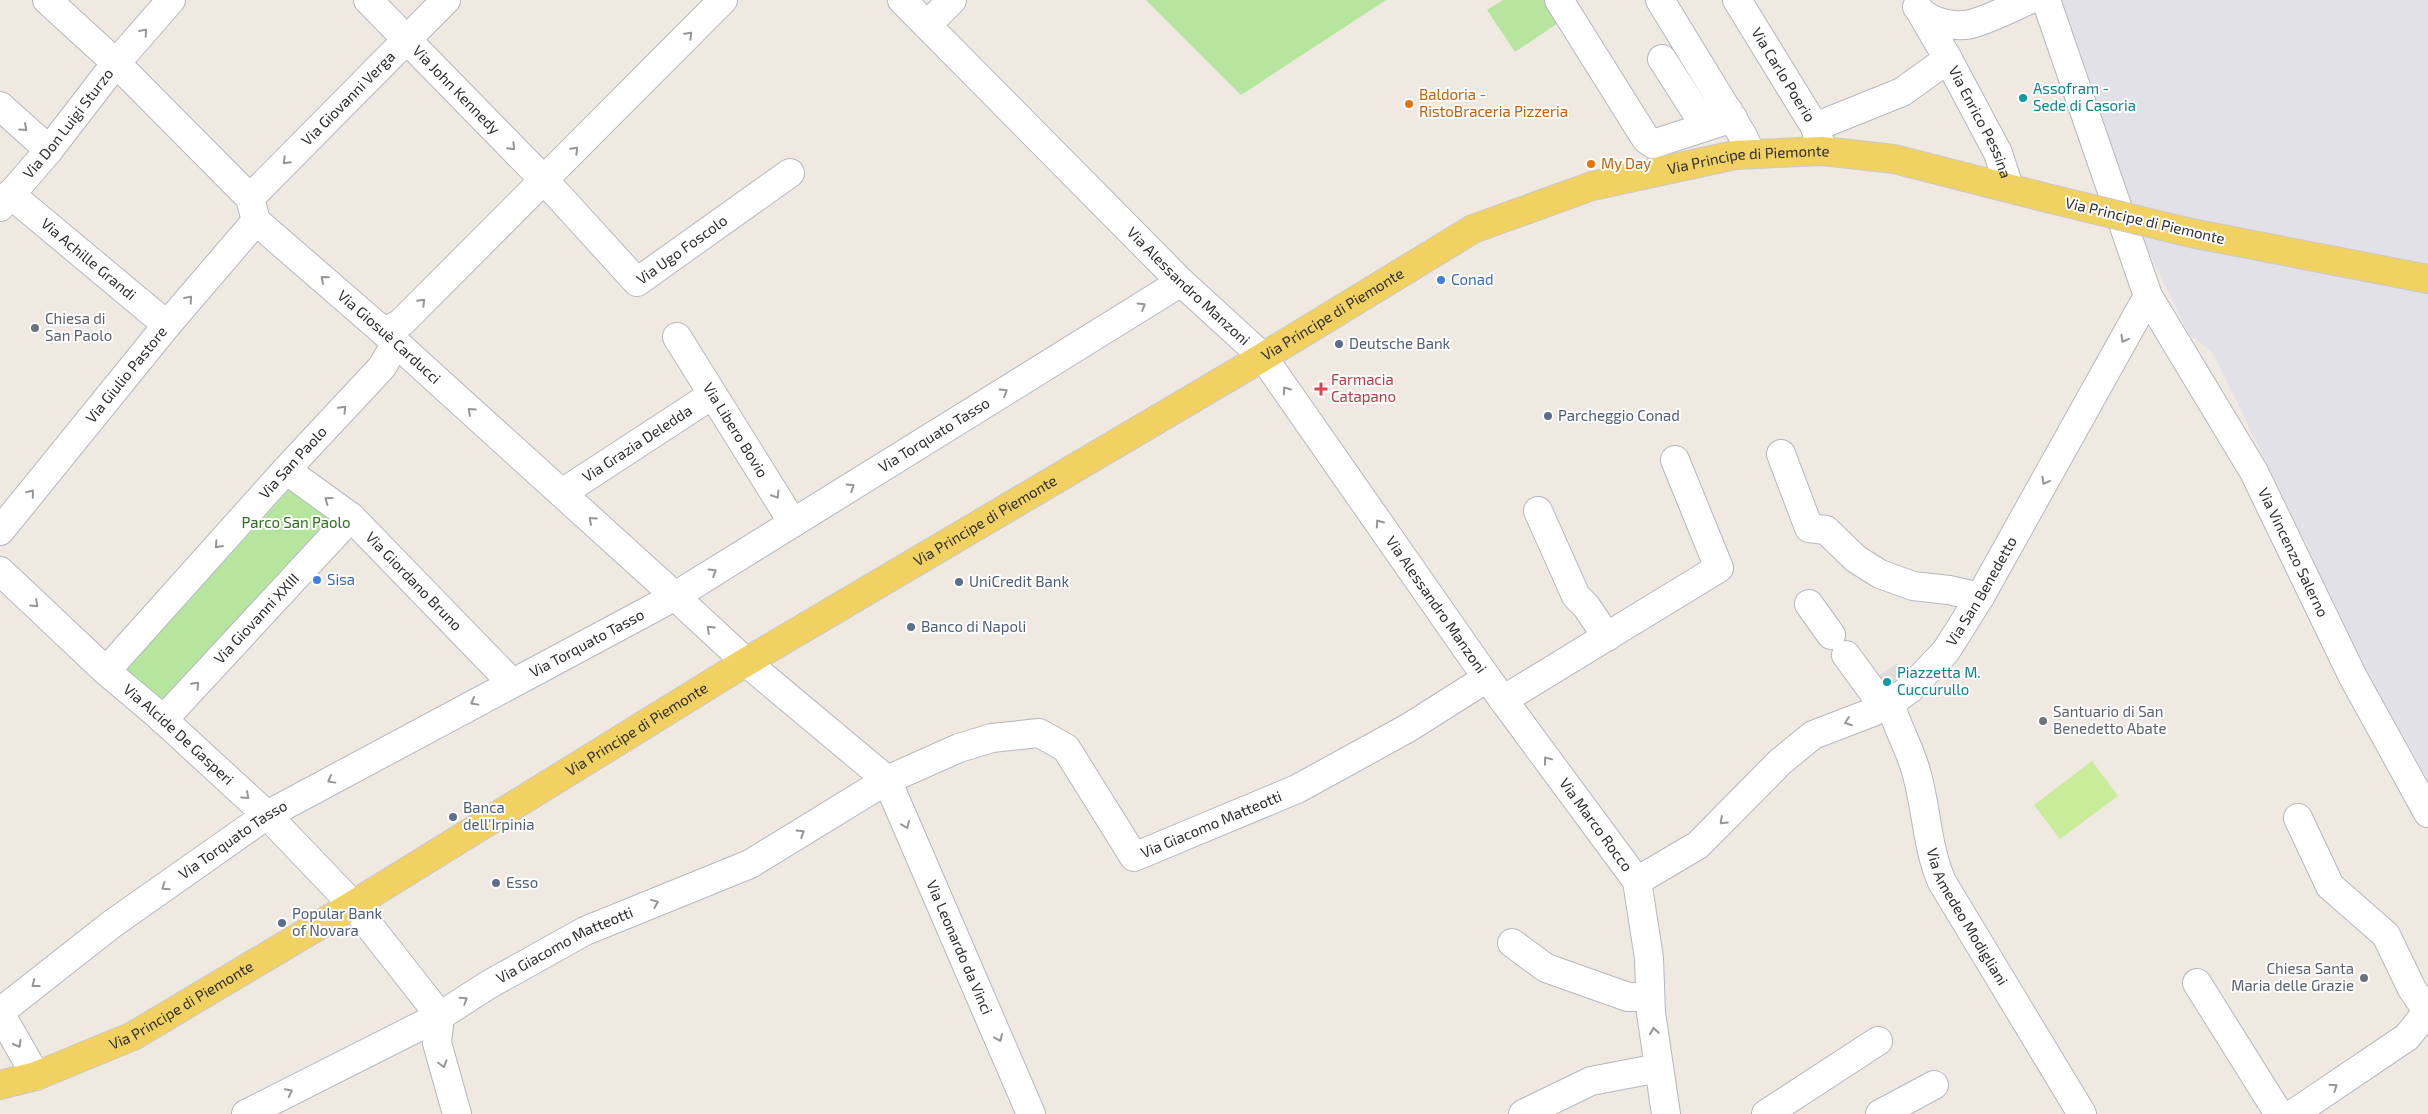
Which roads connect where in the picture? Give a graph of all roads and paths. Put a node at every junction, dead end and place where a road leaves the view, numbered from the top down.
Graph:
1 (47, 0) edge
2 (171, 0) edge
3 (368, 0) edge
4 (446, 0) edge
5 (723, 0) edge
6 (902, 0) edge
7 (952, 0) edge
8 (1559, 0) edge
9 (1660, 0) edge
10 (1737, 0) edge
11 (2029, 0) edge
12 (2046, 0) edge
13 (1917, 8) edge
14 (928, 24) junction
15 (407, 40) junction
16 (1662, 59) dead end
17 (1948, 59) junction
18 (116, 64) junction
19 (0, 106) edge
20 (1730, 114) junction
21 (1818, 139) junction
22 (49, 150) junction
23 (1751, 154) junction
24 (790, 174) dead end
25 (545, 181) junction
26 (2009, 187) junction
27 (5, 200) edge
28 (253, 209) junction
29 (2428, 279) edge
30 (1181, 282) junction
31 (2148, 296) junction
32 (167, 325) junction
33 (390, 337) junction
34 (677, 337) dead end
35 (1264, 357) junction
36 (712, 395) junction
37 (1781, 454) dead end
38 (1675, 460) dead end
39 (286, 470) junction
40 (562, 493) junction
41 (1538, 511) dead end
42 (351, 517) junction
43 (793, 523) junction
44 (0, 531) edge
45 (0, 571) edge
46 (1980, 597) junction
47 (672, 598) junction
48 (1809, 604) dead end
49 (1607, 637) junction
50 (746, 662) junction
51 (106, 671) junction
52 (1487, 678) junction
53 (512, 682) junction
54 (1503, 700) junction
55 (1887, 705) junction
56 (163, 720) junction
57 (887, 780) junction
58 (2428, 813) edge
59 (267, 815) junction
60 (2298, 818) dead end
61 (1637, 881) junction
62 (353, 905) junction
63 (1512, 943) dead end
64 (2197, 983) dead end
65 (1650, 997) junction
66 (2428, 1011) edge
67 (0, 1013) edge
68 (440, 1016) junction
69 (1878, 1041) dead end
70 (1659, 1068) junction
71 (36, 1076) junction
72 (0, 1085) edge
73 (1934, 1085) dead end
74 (1568, 1103) edge
75 (246, 1114) edge
76 (457, 1114) edge
77 (1031, 1114) edge
78 (1523, 1114) edge
79 (1666, 1114) edge
80 (1766, 1114) edge
81 (1880, 1114) edge
82 (2082, 1114) edge
83 (2291, 1114) edge

1 - 18 street, Via Giosuè Carducci
18 -> 2 street, Via Don Luigi Sturzo
3 - 15 street, Via John Kennedy
4 - 15 street, Via Giovanni Verga
25 -> 5 street
6 - 14 street, Via Alessandro Manzoni
7 - 14 street
8 - 20 street
9 - 20 street
10 - 21 street, Via Carlo Poerio
11 - 13 street
12 - 31 street, Via Vincenzo Salerno
13 - 17 street, Via Enrico Pessina
14 - 30 street, Via Alessandro Manzoni
15 -> 25 street, Via John Kennedy
15 -> 28 street, Via Giovanni Verga
16 - 20 street
17 - 21 street, Via Enrico Pessina
17 - 26 street, Via Enrico Pessina
18 - 22 street, Via Don Luigi Sturzo
18 - 28 street, Via Giosuè Carducci
19 -> 22 street
20 - 23 street
21 - 23 main road, Via Principe di Piemonte
21 - 26 main road, Via Principe di Piemonte
22 - 27 street, Via Don Luigi Sturzo
23 - 35 main road, Via Principe di Piemonte
24 - 25 street, Via Ugo Foscolo
33 -> 25 street
26 - 29 main road, Via Principe di Piemonte, bridge
27 - 32 street, Via Achille Grandi
32 -> 28 street, Via Giulio Pastore
33 -> 28 street, Via Giosuè Carducci
30 - 35 street, Via Alessandro Manzoni
43 -> 30 street, Via Torquato Tasso
31 -> 46 street, Via San Benedetto
31 - 58 street, Via Vincenzo Salerno
44 -> 32 street, Via Giulio Pastore
39 -> 33 street, Via San Paolo
40 -> 33 street, Via Giosuè Carducci
34 - 36 street, Via Libero Bovio
35 - 50 main road, Via Principe di Piemonte
52 -> 35 street, Via Alessandro Manzoni
36 - 40 street, Via Grazia Deledda
36 -> 43 street, Via Libero Bovio
37 - 46 street
38 - 49 street
42 -> 39 street, Via Giordano Bruno
39 -> 51 street, Via San Paolo
47 -> 40 street, Via Giosuè Carducci
41 - 49 street
42 - 53 street, Via Giordano Bruno
56 -> 42 street, Via Giovanni XXIII
47 -> 43 street, Via Torquato Tasso
45 -> 51 street, Via Alcide De Gasperi
46 - 55 street, Via San Benedetto
50 -> 47 street, Via Giosuè Carducci
47 - 53 street, Via Torquato Tasso
48 - 55 street, Via Amedeo Modigliani
49 - 54 street
50 - 57 street
50 - 62 main road, Via Principe di Piemonte
51 - 56 street, Via Alcide De Gasperi
52 - 54 street, Via Marco Rocco
52 - 57 street, Via Giacomo Matteotti
53 -> 59 street, Via Torquato Tasso
61 -> 54 street, Via Marco Rocco
55 -> 61 street, Via San Benedetto
55 - 82 street, Via Amedeo Modigliani
56 -> 59 street, Via Alcide De Gasperi
68 -> 57 street, Via Giacomo Matteotti
57 -> 77 street, Via Leonardo da Vinci
59 - 62 street, Via Alcide De Gasperi
59 -> 67 street, Via Torquato Tasso
60 - 66 street
61 - 65 street, Via Marco Rocco
62 - 68 street
62 - 71 main road, Via Principe di Piemonte
63 - 65 street
64 - 83 street
70 -> 65 street, Via Marco Rocco
83 -> 66 street
67 -> 71 street
75 -> 68 street, Via Giacomo Matteotti
68 -> 76 street
69 - 80 street
70 - 74 street
70 - 79 street, Via Marco Rocco
71 - 72 main road, Via Principe di Piemonte
73 - 81 street
74 - 78 street

